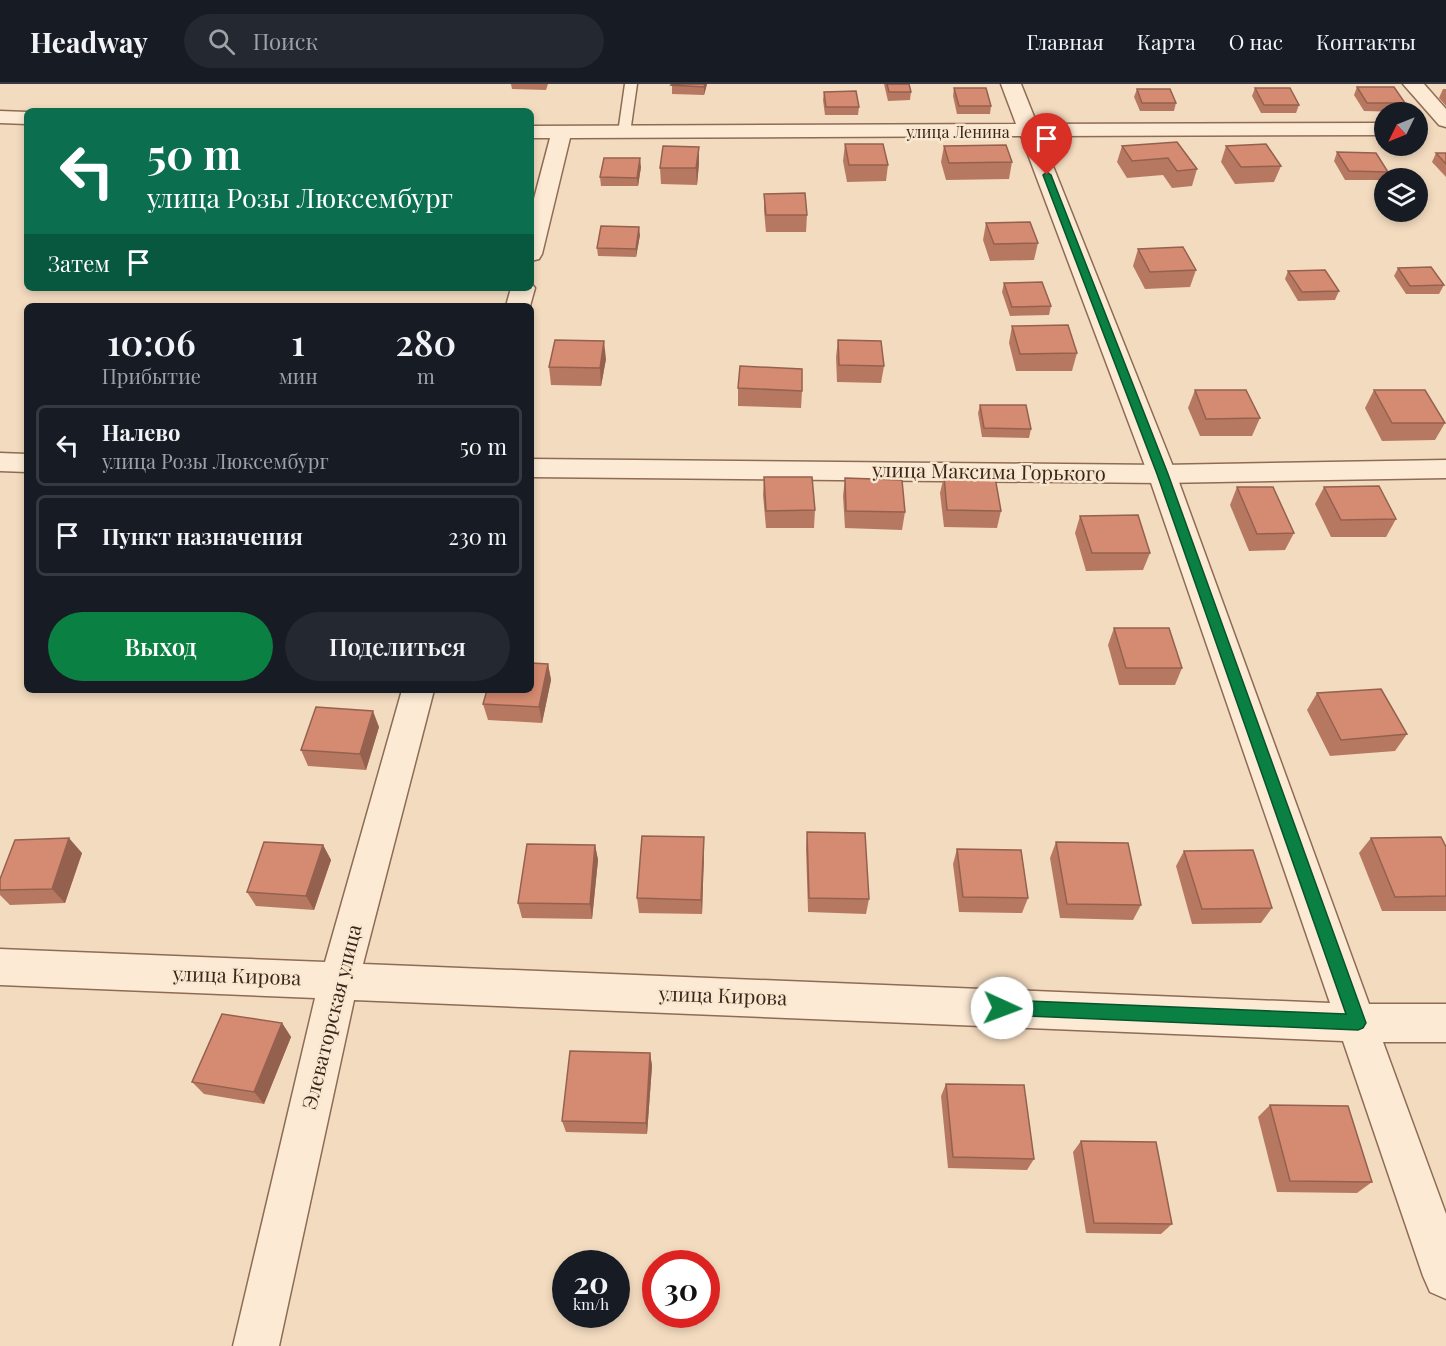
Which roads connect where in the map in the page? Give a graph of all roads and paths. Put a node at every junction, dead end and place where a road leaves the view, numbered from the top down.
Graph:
1 (631, 84) edge
2 (1011, 84) edge
3 (1413, 84) edge
4 (0, 117) edge
5 (24, 118) edge
6 (1440, 126) edge
7 (1374, 129) edge
8 (534, 132) edge
9 (1030, 132) junction
10 (561, 133) junction
11 (624, 133) junction
12 (534, 242) edge
13 (0, 462) edge
14 (24, 463) edge
15 (534, 468) edge
16 (1446, 469) edge
17 (1162, 474) junction
18 (417, 693) edge
19 (0, 967) edge
20 (339, 980) junction
21 (1358, 1023) junction
22 (1446, 1023) edge
23 (1446, 1276) edge
24 (256, 1346) edge

1 - 11 lane
2 - 9 street
3 - 6 street
4 - 5 street
7 - 9 street, улица Ленина
8 - 10 street, улица Ленина
9 - 11 street, улица Ленина
9 - 17 street
10 - 11 street, улица Ленина
10 - 12 street
13 - 14 street
15 - 17 street, улица Максима Горького
16 - 17 street, улица Максима Горького
17 - 21 street
18 - 20 street, Элеваторская улица
19 - 20 street, улица Кирова
20 - 21 street, улица Кирова
20 - 24 street, Элеваторская улица
21 - 22 street, улица Кирова
21 - 23 street

